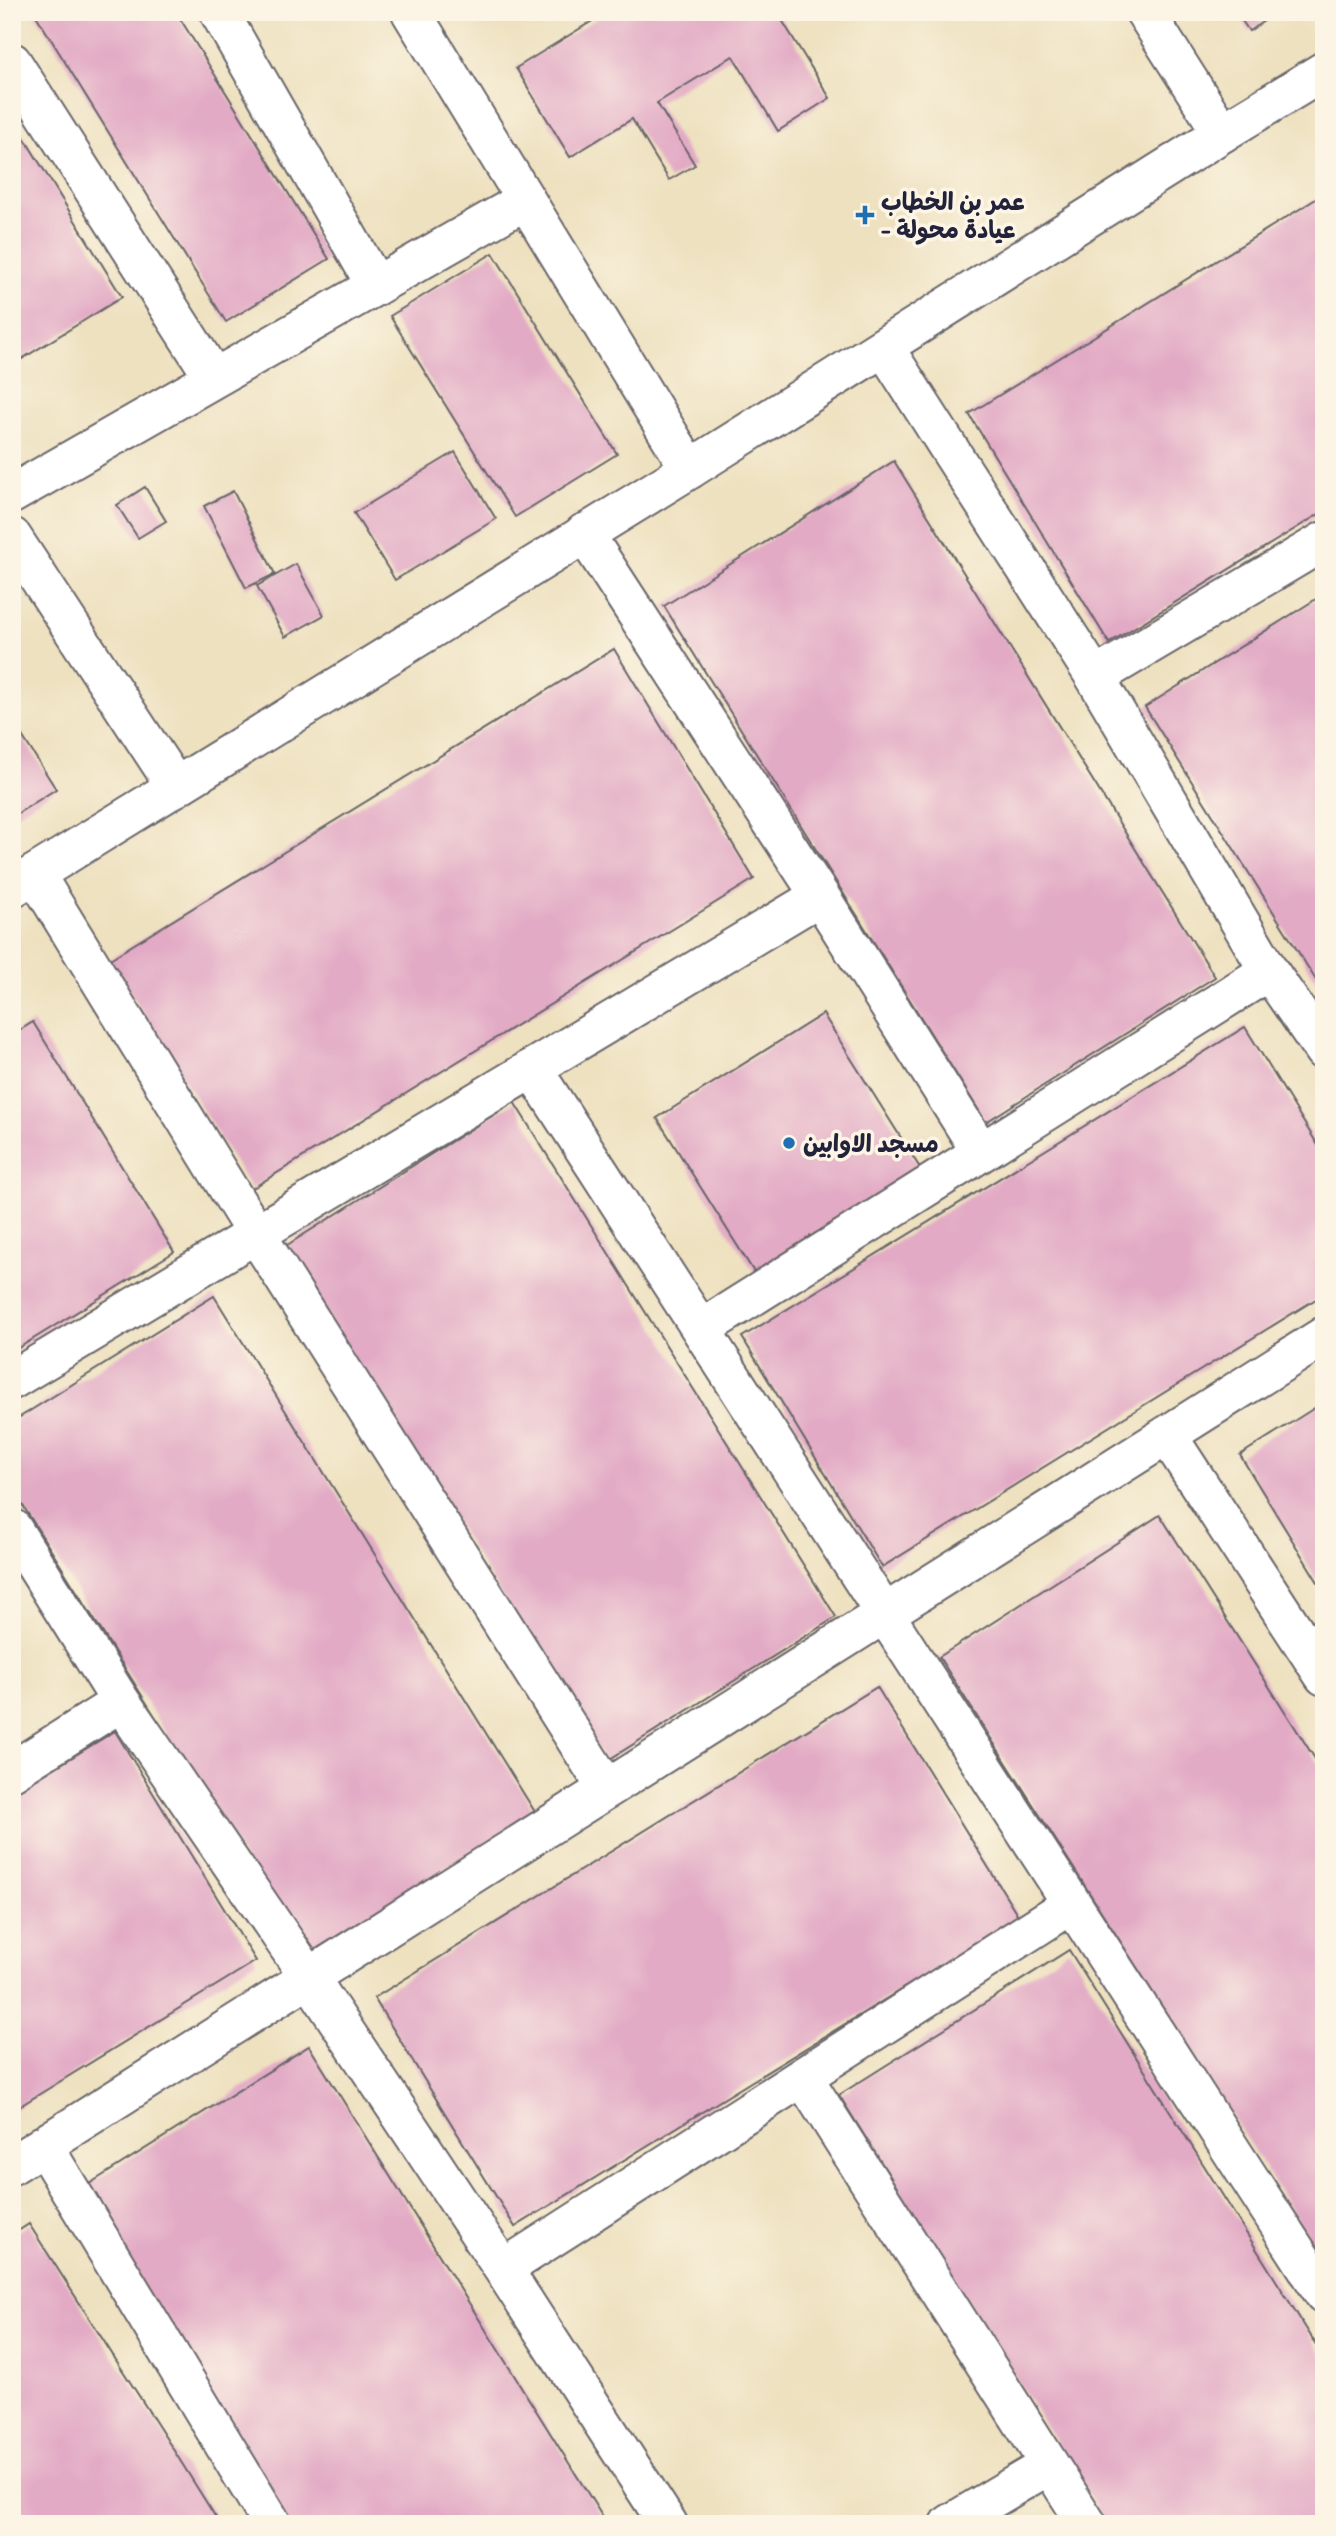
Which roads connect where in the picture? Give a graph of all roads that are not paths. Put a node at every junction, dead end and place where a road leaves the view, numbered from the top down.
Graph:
1 (219, 12) edge
2 (411, 12) edge
3 (1145, 12) edge
4 (12, 62) edge
5 (1324, 71) edge
6 (1222, 132) junction
7 (526, 200) junction
8 (376, 286) junction
9 (884, 346) junction
10 (214, 378) junction
11 (690, 468) junction
12 (12, 494) edge
13 (584, 533) junction
14 (12, 537) edge
15 (1324, 541) edge
16 (1094, 677) junction
17 (176, 787) junction
18 (24, 881) edge
19 (820, 896) junction
20 (1269, 971) junction
21 (1324, 1051) edge
22 (532, 1068) junction
23 (981, 1152) junction
24 (256, 1234) junction
25 (701, 1329) junction
26 (1324, 1336) edge
27 (12, 1380) edge
28 (1167, 1435) junction
29 (12, 1528) edge
30 (885, 1614) junction
31 (1324, 1676) edge
32 (121, 1702) junction
33 (12, 1771) edge
34 (607, 1789) junction
35 (1072, 1904) junction
36 (309, 1978) junction
37 (803, 2077) junction
38 (28, 2155) edge
39 (503, 2269) junction
40 (1324, 2294) edge
41 (1049, 2465) junction
42 (272, 2524) edge
43 (668, 2524) edge
44 (950, 2524) edge
45 (1087, 2524) edge

1 - 8 street
2 - 7 street
3 - 6 street
4 - 10 street
5 - 6 street
6 - 9 street
7 - 8 street
7 - 11 street
8 - 10 street
9 - 11 street
9 - 16 street
10 - 12 street
11 - 13 street
13 - 17 street
13 - 19 street
14 - 17 street
15 - 16 street
16 - 20 street
17 - 18 street
18 - 24 street
19 - 22 street
19 - 23 street
20 - 21 street
20 - 23 street
22 - 24 street
22 - 25 street
23 - 25 street
24 - 27 street
24 - 34 street
25 - 30 street
26 - 28 street
28 - 30 street
28 - 31 street
29 - 32 street
30 - 34 street
30 - 35 street
32 - 33 street
32 - 36 street
34 - 36 street
35 - 37 street
35 - 40 street
36 - 38 street
36 - 39 street
37 - 39 street
37 - 41 street
38 - 42 street
39 - 43 street
41 - 44 street
41 - 45 street

